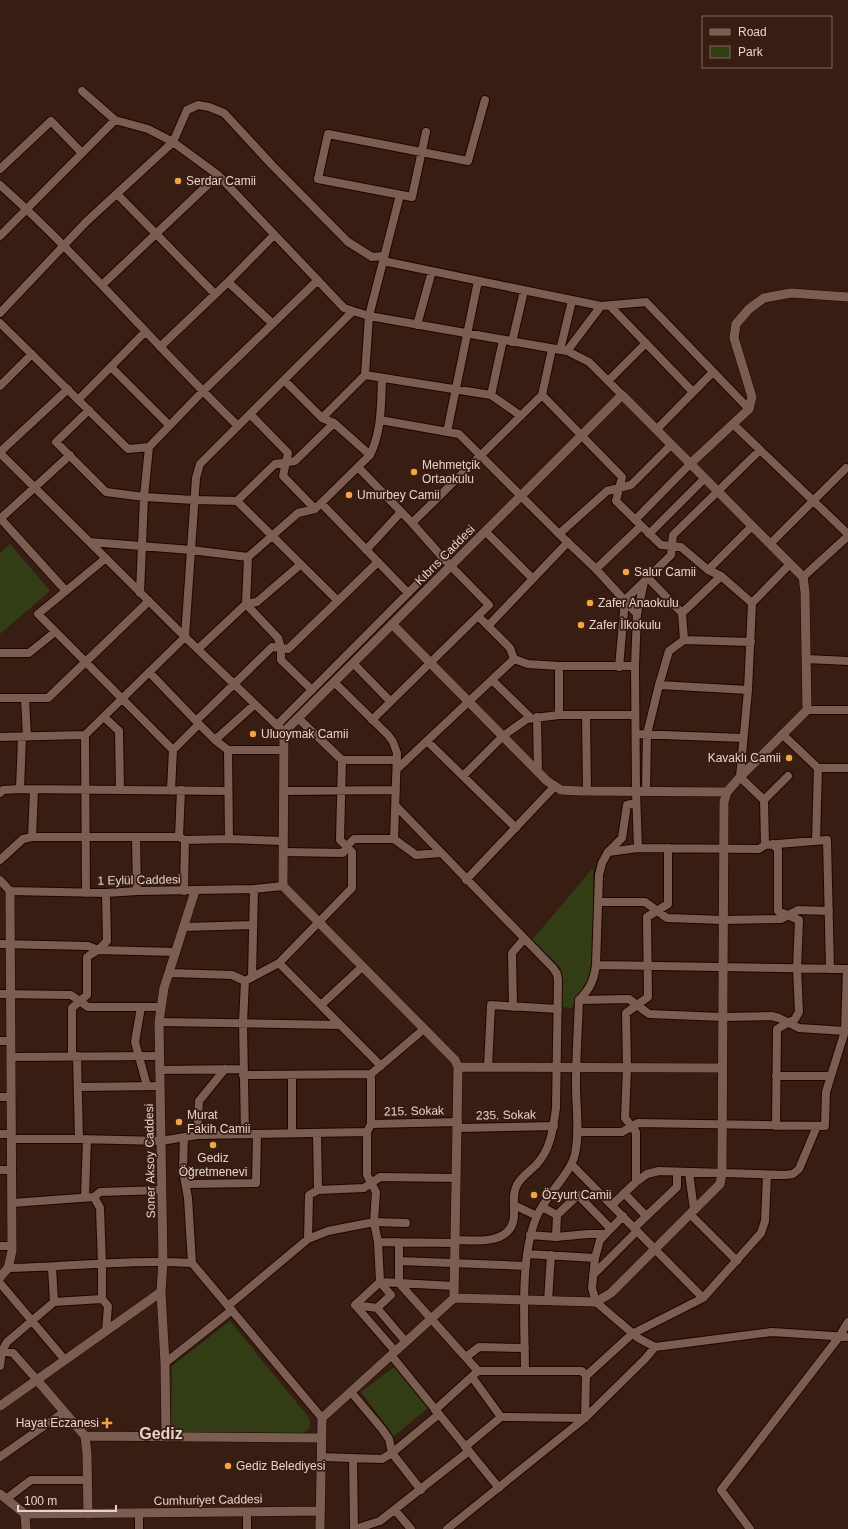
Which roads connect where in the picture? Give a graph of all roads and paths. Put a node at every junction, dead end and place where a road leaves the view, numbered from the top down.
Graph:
1 (82, 91) dead end
2 (485, 100) dead end
3 (115, 120) junction
4 (426, 132) dead end
5 (174, 142) junction
6 (421, 152) junction
7 (82, 153) junction
8 (0, 169) edge
9 (218, 175) junction
10 (0, 185) edge
11 (117, 194) junction
12 (400, 195) junction
13 (27, 209) junction
14 (156, 234) junction
15 (274, 234) junction
16 (0, 236) edge
17 (64, 246) junction
18 (384, 258) junction
19 (432, 271) junction
20 (318, 280) junction
21 (478, 281) junction
22 (228, 282) junction
23 (102, 286) junction
24 (524, 291) junction
25 (215, 294) junction
26 (848, 297) edge
27 (572, 301) junction
28 (601, 306) junction
29 (610, 306) junction
30 (353, 311) junction
31 (0, 312) edge
32 (369, 316) junction
33 (0, 323) edge
34 (272, 323) junction
35 (417, 325) junction
36 (145, 332) junction
37 (467, 334) junction
38 (503, 340) junction
39 (512, 342) junction
40 (646, 343) junction
41 (160, 347) junction
42 (560, 350) junction
43 (32, 354) junction
44 (111, 367) junction
45 (714, 372) junction
46 (365, 375) junction
47 (382, 378) junction
48 (284, 380) junction
49 (608, 381) junction
50 (0, 386) edge
51 (68, 389) junction
52 (456, 389) junction
53 (202, 392) junction
54 (693, 392) junction
55 (491, 395) junction
56 (542, 395) junction
57 (622, 396) junction
58 (78, 400) junction
59 (749, 409) junction
60 (89, 410) junction
61 (250, 414) junction
62 (521, 416) junction
63 (322, 418) junction
64 (380, 420) junction
65 (334, 423) junction
66 (732, 424) junction
67 (169, 425) junction
68 (238, 426) junction
69 (656, 430) junction
70 (446, 432) junction
71 (581, 436) junction
72 (671, 445) junction
73 (149, 447) junction
74 (760, 450) junction
75 (0, 453) edge
76 (370, 454) junction
77 (70, 455) junction
78 (481, 455) junction
79 (286, 464) junction
80 (690, 464) junction
81 (358, 467) junction
82 (846, 468) dead end
83 (704, 479) junction
84 (34, 488) junction
85 (620, 488) junction
86 (718, 492) junction
87 (521, 496) junction
88 (144, 497) junction
89 (194, 500) junction
90 (237, 501) junction
91 (813, 501) junction
92 (321, 503) junction
93 (315, 509) junction
94 (401, 512) junction
95 (0, 518) edge
96 (412, 523) junction
97 (638, 523) junction
98 (752, 526) junction
99 (485, 531) junction
100 (559, 534) junction
101 (649, 534) junction
102 (848, 535) edge
103 (272, 536) junction
104 (90, 542) junction
105 (568, 542) junction
106 (770, 544) junction
107 (671, 546) junction
108 (142, 547) junction
109 (191, 550) junction
110 (366, 550) junction
111 (248, 557) junction
112 (106, 558) junction
113 (443, 558) junction
114 (378, 562) junction
115 (301, 564) junction
116 (790, 564) junction
117 (450, 566) junction
118 (596, 569) junction
119 (708, 570) junction
120 (721, 576) junction
121 (803, 577) junction
122 (533, 579) junction
123 (646, 580) junction
124 (66, 591) junction
125 (140, 593) junction
126 (408, 593) junction
127 (625, 600) junction
128 (149, 601) junction
129 (338, 601) junction
130 (752, 603) junction
131 (246, 604) junction
132 (682, 613) junction
133 (637, 614) junction
134 (478, 616) junction
135 (392, 624) junction
136 (488, 626) junction
137 (55, 632) junction
138 (185, 637) junction
139 (684, 640) junction
140 (751, 642) junction
141 (281, 648) junction
142 (198, 649) junction
143 (0, 653) edge
144 (514, 659) junction
145 (806, 660) junction
146 (848, 661) edge
147 (85, 662) junction
148 (430, 662) junction
149 (353, 663) junction
150 (559, 666) junction
151 (635, 666) junction
152 (619, 667) junction
153 (149, 672) junction
154 (492, 680) junction
155 (334, 682) junction
156 (234, 684) junction
157 (659, 685) junction
158 (312, 690) junction
159 (748, 690) junction
160 (0, 698) edge
161 (25, 698) junction
162 (122, 699) junction
163 (390, 701) junction
164 (469, 702) junction
165 (255, 704) junction
166 (807, 710) junction
167 (848, 710) edge
168 (559, 715) junction
169 (586, 715) junction
170 (636, 715) junction
171 (104, 716) junction
172 (298, 718) junction
173 (534, 718) junction
174 (372, 720) junction
175 (197, 723) junction
176 (280, 728) junction
177 (636, 734) junction
178 (647, 734) junction
179 (782, 734) junction
180 (85, 735) junction
181 (503, 736) junction
182 (0, 737) edge
183 (24, 737) junction
184 (743, 738) junction
185 (215, 740) junction
186 (428, 740) junction
187 (173, 750) junction
188 (228, 750) junction
189 (284, 750) junction
190 (342, 760) junction
191 (397, 760) junction
192 (818, 768) junction
193 (848, 768) edge
194 (397, 769) junction
195 (538, 772) junction
196 (462, 776) junction
197 (740, 776) junction
198 (788, 776) dead end
199 (555, 786) junction
200 (20, 789) junction
201 (86, 789) junction
202 (34, 790) junction
203 (120, 790) junction
204 (171, 790) junction
205 (181, 790) junction
206 (396, 790) junction
207 (228, 791) junction
208 (284, 791) junction
209 (341, 791) junction
210 (587, 791) junction
211 (636, 791) junction
212 (646, 791) junction
213 (727, 792) junction
214 (0, 793) edge
215 (764, 800) junction
216 (636, 803) junction
217 (396, 806) junction
218 (516, 828) junction
219 (86, 836) junction
220 (32, 837) junction
221 (136, 837) junction
222 (182, 839) junction
223 (229, 839) junction
224 (394, 839) junction
225 (816, 840) junction
226 (283, 841) junction
227 (769, 844) junction
228 (347, 846) junction
229 (638, 848) junction
230 (668, 848) junction
231 (723, 849) junction
232 (283, 852) junction
233 (608, 852) junction
234 (440, 853) junction
235 (0, 860) edge
236 (0, 880) edge
237 (466, 880) junction
238 (283, 886) junction
239 (254, 889) junction
240 (10, 890) junction
241 (137, 891) junction
242 (184, 891) junction
243 (195, 891) junction
244 (86, 892) junction
245 (106, 893) junction
246 (598, 902) junction
247 (829, 910) junction
248 (656, 911) junction
249 (789, 915) junction
250 (723, 920) junction
251 (318, 923) junction
252 (253, 925) junction
253 (184, 927) junction
254 (524, 939) junction
255 (0, 944) edge
256 (10, 944) junction
257 (98, 950) junction
258 (176, 952) junction
259 (279, 963) junction
260 (596, 966) junction
261 (648, 966) junction
262 (362, 967) junction
263 (723, 967) junction
264 (797, 968) junction
265 (830, 969) junction
266 (169, 973) junction
267 (249, 979) junction
268 (0, 994) edge
269 (11, 995) junction
270 (579, 1000) junction
271 (80, 1001) junction
272 (321, 1005) junction
273 (636, 1005) junction
274 (141, 1007) junction
275 (513, 1007) junction
276 (162, 1008) junction
277 (558, 1009) junction
278 (722, 1017) junction
279 (159, 1022) junction
280 (243, 1023) junction
281 (788, 1023) junction
282 (340, 1025) junction
283 (424, 1029) junction
284 (845, 1031) junction
285 (0, 1041) edge
286 (11, 1041) junction
287 (11, 1056) junction
288 (75, 1056) junction
289 (138, 1056) junction
290 (160, 1056) junction
291 (381, 1066) junction
292 (458, 1067) junction
293 (488, 1067) junction
294 (556, 1067) junction
295 (576, 1067) junction
296 (627, 1068) junction
297 (722, 1068) junction
298 (160, 1070) junction
299 (225, 1070) junction
300 (244, 1072) junction
301 (371, 1074) junction
302 (292, 1075) junction
303 (776, 1076) junction
304 (831, 1076) junction
305 (147, 1086) junction
306 (160, 1086) junction
307 (78, 1087) junction
308 (0, 1097) edge
309 (11, 1097) junction
310 (722, 1124) junction
311 (458, 1125) junction
312 (554, 1126) junction
313 (632, 1126) junction
314 (776, 1126) junction
315 (817, 1126) junction
316 (369, 1128) junction
317 (577, 1132) junction
318 (317, 1133) junction
319 (0, 1134) edge
320 (245, 1134) junction
321 (257, 1134) junction
322 (292, 1134) junction
323 (197, 1135) junction
324 (11, 1136) junction
325 (184, 1137) junction
326 (83, 1139) junction
327 (161, 1141) junction
328 (572, 1165) junction
329 (0, 1170) edge
330 (12, 1170) junction
331 (677, 1172) junction
332 (690, 1173) junction
333 (722, 1174) junction
334 (767, 1174) junction
335 (456, 1178) junction
336 (636, 1182) junction
337 (371, 1183) junction
338 (186, 1184) junction
339 (162, 1190) junction
340 (318, 1190) junction
341 (624, 1193) junction
342 (90, 1196) junction
343 (12, 1204) junction
344 (514, 1205) junction
345 (612, 1205) junction
346 (542, 1207) junction
347 (692, 1212) junction
348 (557, 1215) junction
349 (537, 1216) junction
350 (622, 1216) junction
351 (646, 1216) junction
352 (374, 1222) junction
353 (406, 1223) dead end
354 (636, 1230) junction
355 (607, 1231) junction
356 (530, 1235) junction
357 (556, 1238) junction
358 (308, 1239) junction
359 (455, 1241) junction
360 (378, 1242) junction
361 (398, 1242) junction
362 (0, 1246) edge
363 (12, 1246) junction
364 (655, 1249) junction
365 (527, 1254) junction
366 (551, 1255) junction
367 (595, 1258) junction
368 (163, 1261) junction
369 (399, 1261) junction
370 (737, 1261) junction
371 (192, 1263) junction
372 (454, 1263) junction
373 (102, 1264) junction
374 (526, 1266) junction
375 (52, 1267) junction
376 (8, 1268) junction
377 (593, 1275) junction
378 (0, 1277) edge
379 (380, 1282) junction
380 (0, 1283) edge
381 (399, 1283) junction
382 (454, 1286) junction
383 (161, 1292) junction
384 (454, 1298) junction
385 (703, 1298) junction
386 (102, 1299) junction
387 (525, 1300) junction
388 (548, 1301) junction
389 (54, 1302) junction
390 (596, 1302) junction
391 (355, 1305) junction
392 (230, 1308) junction
393 (377, 1308) junction
394 (431, 1318) junction
395 (32, 1321) junction
396 (848, 1322) edge
397 (106, 1331) junction
398 (632, 1334) junction
399 (839, 1337) junction
400 (848, 1337) edge
401 (406, 1342) junction
402 (655, 1346) junction
403 (525, 1348) junction
404 (1, 1351) edge
405 (393, 1353) junction
406 (466, 1357) junction
407 (65, 1360) junction
408 (165, 1363) junction
409 (0, 1366) edge
410 (525, 1371) junction
411 (475, 1374) junction
412 (586, 1376) junction
413 (37, 1380) junction
414 (350, 1392) junction
415 (0, 1406) edge
416 (64, 1412) junction
417 (437, 1412) junction
418 (322, 1418) junction
419 (501, 1418) junction
420 (585, 1418) junction
421 (85, 1436) junction
422 (166, 1437) junction
423 (322, 1438) junction
424 (467, 1449) junction
425 (392, 1453) junction
426 (0, 1457) edge
427 (321, 1457) junction
428 (353, 1458) junction
429 (86, 1480) junction
430 (499, 1488) junction
431 (421, 1490) junction
432 (3, 1496) edge
433 (395, 1510) junction
434 (320, 1511) junction
435 (247, 1512) junction
436 (139, 1513) junction
437 (25, 1514) junction
438 (88, 1514) junction
439 (26, 1529) edge
440 (139, 1529) edge
441 (247, 1529) edge
442 (320, 1529) edge
443 (354, 1529) edge
444 (411, 1529) edge
445 (447, 1529) edge
446 (750, 1529) edge

1 - 3 street
2 - 6 street
3 - 5 street
3 - 7 street
4 - 6 street
5 - 9 street
5 - 11 street
5 - 18 street
6 - 12 street
6 - 12 street
7 - 8 street
7 - 13 street
9 - 14 street
9 - 15 street
10 - 13 street
11 - 14 street
11 - 17 street
12 - 18 street
13 - 16 street
13 - 17 street
14 - 23 street
14 - 25 street
15 - 20 street
15 - 22 street
17 - 23 street
17 - 31 street
18 - 19 street
18 - 32 street
19 - 21 street
19 - 35 street
20 - 30 street
20 - 34 street
21 - 24 street
21 - 37 street
22 - 25 street
22 - 34 street
23 - 36 street
24 - 27 street
24 - 39 street
25 - 41 street
26 - 59 street
27 - 28 street
27 - 42 street
28 - 29 street
28 - 42 street
29 - 40 street
29 - 45 street
30 - 32 street
30 - 48 street
32 - 35 street
32 - 46 street
33 - 43 street
34 - 53 street
35 - 37 street
36 - 41 street
36 - 44 street
37 - 38 street
37 - 52 street
38 - 39 street
38 - 55 street
39 - 42 street
40 - 49 street
40 - 54 street
41 - 53 street
42 - 49 street
42 - 56 street
43 - 50 street
43 - 51 street
44 - 58 street
44 - 67 street
45 - 54 street
45 - 59 street
46 - 47 street
46 - 63 street
47 - 52 street
47 - 64 street
48 - 61 street
48 - 63 street
49 - 57 street
51 - 58 street
51 - 75 street
52 - 55 street
52 - 70 street
53 - 67 street
53 - 68 street
54 - 69 street
55 - 62 street
56 - 62 street
56 - 71 street
57 - 69 street
57 - 71 street, Kıbrıs Caddesi
58 - 60 street
59 - 66 street
60 - 73 street
60 - 77 street
61 - 68 street
61 - 79 street
62 - 78 street
63 - 65 street
64 - 70 street
64 - 76 street
65 - 76 street
65 - 79 street
66 - 74 street
66 - 80 street
67 - 73 street
68 - 89 street
69 - 72 street
70 - 78 street
71 - 85 street
71 - 87 street, Kıbrıs Caddesi
72 - 80 street
72 - 85 street
73 - 88 street
74 - 86 street
74 - 91 street
75 - 84 street
76 - 81 street
77 - 84 street
77 - 88 street
78 - 87 street
78 - 96 street
79 - 90 street
79 - 93 street
80 - 83 street
80 - 97 street
81 - 92 street
81 - 94 street
82 - 91 street
83 - 86 street
83 - 101 street
84 - 95 street
84 - 104 street
85 - 97 street
85 - 100 street
86 - 98 street
86 - 107 street
87 - 99 street, Kıbrıs Caddesi
87 - 100 street
88 - 89 street
88 - 108 street
89 - 90 street
89 - 109 street
90 - 103 street
91 - 102 street
91 - 106 street
92 - 93 street
92 - 110 street
93 - 103 street
94 - 96 street
94 - 110 street
95 - 124 street
96 - 113 street
97 - 101 street
97 - 118 street
98 - 106 street
98 - 119 street
99 - 117 street, Kıbrıs Caddesi
99 - 122 street
100 - 105 street
101 - 107 street
102 - 121 street
103 - 111 street
103 - 115 street
104 - 108 street
104 - 112 street
105 - 118 street
105 - 122 street
106 - 116 street
107 - 119 street
107 - 123 street
108 - 109 street
108 - 125 street
109 - 111 street
109 - 138 street
110 - 114 street
111 - 131 street
112 - 124 street
112 - 125 street
113 - 117 street
113 - 126 street
114 - 126 street
114 - 129 street
115 - 129 street
115 - 131 street
116 - 121 street
116 - 130 street
117 - 134 street
117 - 135 street, Kıbrıs Caddesi
118 - 127 street
119 - 120 street
120 - 130 street
120 - 132 street
121 - 145 street
122 - 136 street
123 - 127 street
123 - 132 street
123 - 133 street
124 - 137 street
125 - 128 street
126 - 158 street
127 - 133 street
127 - 152 street
128 - 138 street
128 - 147 street
129 - 141 street
130 - 140 street
131 - 141 street
131 - 142 street
132 - 139 street
133 - 151 street
134 - 136 street
134 - 148 street
135 - 148 street
135 - 149 street, Kıbrıs Caddesi
136 - 144 street
137 - 143 street
137 - 147 street
138 - 142 street
138 - 153 street
139 - 140 street
139 - 157 street
140 - 159 street
141 - 156 street
141 - 158 street
142 - 156 street
144 - 150 street
144 - 154 street
145 - 146 street
145 - 166 street
147 - 161 street
147 - 162 street
148 - 163 street
148 - 164 street
149 - 155 street, Kıbrıs Caddesi
149 - 163 street
150 - 152 street
150 - 168 street
151 - 152 street
151 - 170 street
153 - 162 street
153 - 175 street
154 - 164 street
154 - 173 street
155 - 172 street, Kıbrıs Caddesi
155 - 174 street
156 - 165 street
156 - 175 street
157 - 159 street
157 - 178 street
158 - 176 street
159 - 184 street
160 - 161 street
161 - 183 street
162 - 171 street
162 - 187 street
163 - 174 street
164 - 181 street
164 - 186 street
165 - 176 street
165 - 185 street
166 - 167 street
166 - 179 street
168 - 169 street
168 - 173 street
169 - 170 street
169 - 210 street
170 - 177 street
171 - 180 street
171 - 203 street
172 - 176 street, Kıbrıs Caddesi
172 - 190 street
173 - 181 street
173 - 195 street
174 - 191 street
175 - 185 street
175 - 187 street
176 - 189 street
177 - 178 street
177 - 211 street
178 - 184 street
178 - 212 street
179 - 192 street
179 - 197 street
180 - 183 street
180 - 201 street
181 - 195 street
181 - 196 street
182 - 183 street
183 - 200 street
184 - 197 street
185 - 188 street
186 - 194 street
186 - 196 street
187 - 204 street
188 - 189 street
188 - 207 street
189 - 208 street
190 - 191 street
190 - 209 street
191 - 194 street
192 - 193 street
192 - 225 street
194 - 206 street
195 - 199 street
196 - 218 street
197 - 213 street
197 - 215 street
198 - 215 street
199 - 210 street
199 - 218 street
200 - 202 street
200 - 214 street
201 - 202 street
201 - 203 street
201 - 219 street
202 - 220 street
203 - 204 street
204 - 205 street
205 - 207 street
205 - 222 street
206 - 209 street
206 - 217 street
207 - 223 street
208 - 209 street
208 - 226 street
209 - 228 street
210 - 211 street
211 - 212 street
211 - 216 street
212 - 213 street
213 - 231 street
215 - 227 street
216 - 229 street
216 - 233 street
217 - 224 street
217 - 234 street
218 - 237 street
219 - 220 street
219 - 221 street
219 - 244 street
220 - 235 street
221 - 222 street
221 - 241 street
222 - 223 street
222 - 242 street
223 - 226 street
224 - 228 street
224 - 234 street
225 - 227 street
225 - 247 street
226 - 232 street
227 - 231 street
227 - 249 street
228 - 232 street
228 - 251 street
229 - 230 street
229 - 233 street
230 - 231 street
230 - 248 street
231 - 250 street
232 - 238 street
233 - 246 street
234 - 237 street
236 - 240 street
237 - 254 street
238 - 239 street, 1 Eylül Caddesi
238 - 251 street
239 - 243 street, 1 Eylül Caddesi
239 - 252 street
240 - 244 street, 1 Eylül Caddesi
240 - 256 street
241 - 242 street, 1 Eylül Caddesi
241 - 245 street, 1 Eylül Caddesi
242 - 243 street, 1 Eylül Caddesi
243 - 253 street, Soner Aksoy Caddesi
244 - 245 street, 1 Eylül Caddesi
245 - 257 street
246 - 248 street
246 - 260 street
247 - 249 street
247 - 265 street
248 - 250 street
248 - 261 street
249 - 250 street
249 - 264 street
250 - 263 street
251 - 259 street
251 - 262 street
252 - 253 street
252 - 267 street
253 - 258 street, Soner Aksoy Caddesi
254 - 275 street
254 - 277 street
255 - 256 street
256 - 257 street
256 - 269 street
257 - 258 street
257 - 271 street
258 - 266 street, Soner Aksoy Caddesi
259 - 267 street
259 - 272 street
260 - 261 street
260 - 270 street
261 - 263 street
261 - 273 street
262 - 272 street
262 - 283 street
263 - 264 street
263 - 278 street
264 - 265 street
264 - 281 street
265 - 284 street
266 - 267 street
266 - 276 street, Soner Aksoy Caddesi
267 - 280 street
268 - 269 street
269 - 271 street
269 - 286 street
270 - 273 street
270 - 295 street
271 - 274 street
271 - 288 street
272 - 282 street
273 - 278 street
273 - 296 street
274 - 276 street
274 - 289 street
275 - 277 street
275 - 293 street
276 - 279 street, Soner Aksoy Caddesi
277 - 294 street
278 - 281 street
278 - 297 street
279 - 280 street
279 - 290 street, Soner Aksoy Caddesi
280 - 282 street
280 - 300 street
281 - 284 street
281 - 303 street
282 - 291 street
283 - 291 street
283 - 292 street
284 - 304 street
285 - 286 street
286 - 287 street
287 - 288 street
287 - 309 street
288 - 289 street
288 - 307 street
289 - 290 street
289 - 305 street
290 - 298 street, Soner Aksoy Caddesi
291 - 301 street
292 - 293 street
292 - 311 street
293 - 294 street
294 - 295 street
294 - 312 street
295 - 296 street
295 - 317 street
296 - 297 street
296 - 313 street
297 - 310 street
298 - 299 street
298 - 306 street, Soner Aksoy Caddesi
299 - 300 street
299 - 323 street
300 - 302 street
300 - 320 street
301 - 302 street
301 - 316 street
302 - 322 street
303 - 304 street
303 - 314 street
304 - 315 street
305 - 306 street
305 - 307 street
306 - 327 street, Soner Aksoy Caddesi
307 - 326 street
308 - 309 street
309 - 324 street
310 - 313 street
310 - 314 street
310 - 333 street
311 - 312 street, 235. Sokak
311 - 316 street, 215. Sokak
311 - 335 street
312 - 344 street
313 - 317 street
313 - 336 street
314 - 315 street
315 - 334 street
316 - 318 street, 215. Sokak
316 - 337 street
317 - 328 street
318 - 322 street, 215. Sokak
318 - 340 street
319 - 324 street, 215. Sokak
320 - 321 street, 215. Sokak
320 - 323 street, 215. Sokak
321 - 322 street, 215. Sokak
321 - 338 street
323 - 325 street, 215. Sokak
324 - 326 street, 215. Sokak
324 - 330 street
325 - 327 street, 215. Sokak
325 - 338 street
326 - 327 street, 215. Sokak
326 - 342 street
327 - 339 street, Soner Aksoy Caddesi
328 - 345 street
328 - 346 street
329 - 330 street
330 - 343 street
331 - 332 street
331 - 336 street
331 - 351 street
332 - 333 street
332 - 347 street
333 - 334 street
333 - 347 street
334 - 370 street
335 - 337 street
335 - 359 street
336 - 341 street
337 - 340 street
337 - 352 street
338 - 371 street
339 - 342 street
339 - 368 street, Soner Aksoy Caddesi
340 - 358 street
341 - 345 street
341 - 351 street
342 - 343 street
342 - 373 street
343 - 363 street
344 - 349 street
344 - 359 street
345 - 350 street
346 - 348 street
346 - 349 street
347 - 364 street
347 - 370 street
348 - 355 street
348 - 357 street
349 - 356 street
350 - 354 street
350 - 355 street
351 - 354 street
352 - 353 street
352 - 358 street
352 - 360 street
354 - 364 street
354 - 377 street
355 - 357 street
355 - 367 street
356 - 357 street
356 - 365 street
358 - 392 street
359 - 361 street
359 - 372 street
360 - 361 street
360 - 379 street
361 - 369 street
362 - 363 street
363 - 376 street
364 - 385 street
364 - 390 street
365 - 366 street
365 - 374 street
366 - 367 street
366 - 388 street
367 - 377 street
368 - 371 street
368 - 373 street
368 - 383 street, Soner Aksoy Caddesi
369 - 372 street
369 - 381 street
370 - 385 street
371 - 392 street
372 - 374 street
372 - 382 street
373 - 375 street
373 - 386 street
374 - 387 street
375 - 376 street
375 - 389 street
376 - 378 street
377 - 390 street
379 - 381 street
379 - 391 street
379 - 393 street
380 - 395 street
381 - 382 street
381 - 394 street
382 - 384 street
383 - 397 street
383 - 408 street, Soner Aksoy Caddesi
384 - 387 street
384 - 394 street
385 - 398 street
386 - 389 street
386 - 397 street
387 - 388 street
387 - 403 street
388 - 390 street
389 - 395 street
390 - 398 street
391 - 393 street
391 - 405 street
392 - 408 street
392 - 418 street
393 - 401 street
394 - 401 street
394 - 406 street
395 - 404 street
395 - 407 street
396 - 399 street
397 - 407 street
398 - 402 street
398 - 412 street
399 - 400 street
399 - 402 street
399 - 446 street
401 - 405 street
402 - 420 street
403 - 406 street
403 - 410 street
404 - 409 street
404 - 413 street
405 - 414 street
405 - 417 street
406 - 411 street
407 - 413 street
408 - 422 street, Soner Aksoy Caddesi
410 - 411 street
410 - 412 street
411 - 417 street
411 - 419 street
412 - 420 street
413 - 415 street
413 - 416 street
414 - 418 street
414 - 425 street
416 - 421 street
416 - 426 street
417 - 424 street
417 - 425 street
418 - 423 street
419 - 420 street
419 - 424 street
420 - 430 street
421 - 422 street
421 - 429 street
422 - 423 street
423 - 427 street
424 - 430 street
424 - 431 street
425 - 428 street
425 - 431 street
427 - 428 street
427 - 434 street
428 - 443 street
429 - 432 street
429 - 438 street
430 - 445 street
431 - 433 street
432 - 437 street
433 - 443 street
433 - 444 street
434 - 435 street, Cumhuriyet Caddesi
434 - 442 street
435 - 436 street, Cumhuriyet Caddesi
435 - 441 street
436 - 438 street, Cumhuriyet Caddesi
436 - 440 street
437 - 438 street, Cumhuriyet Caddesi
437 - 439 street

